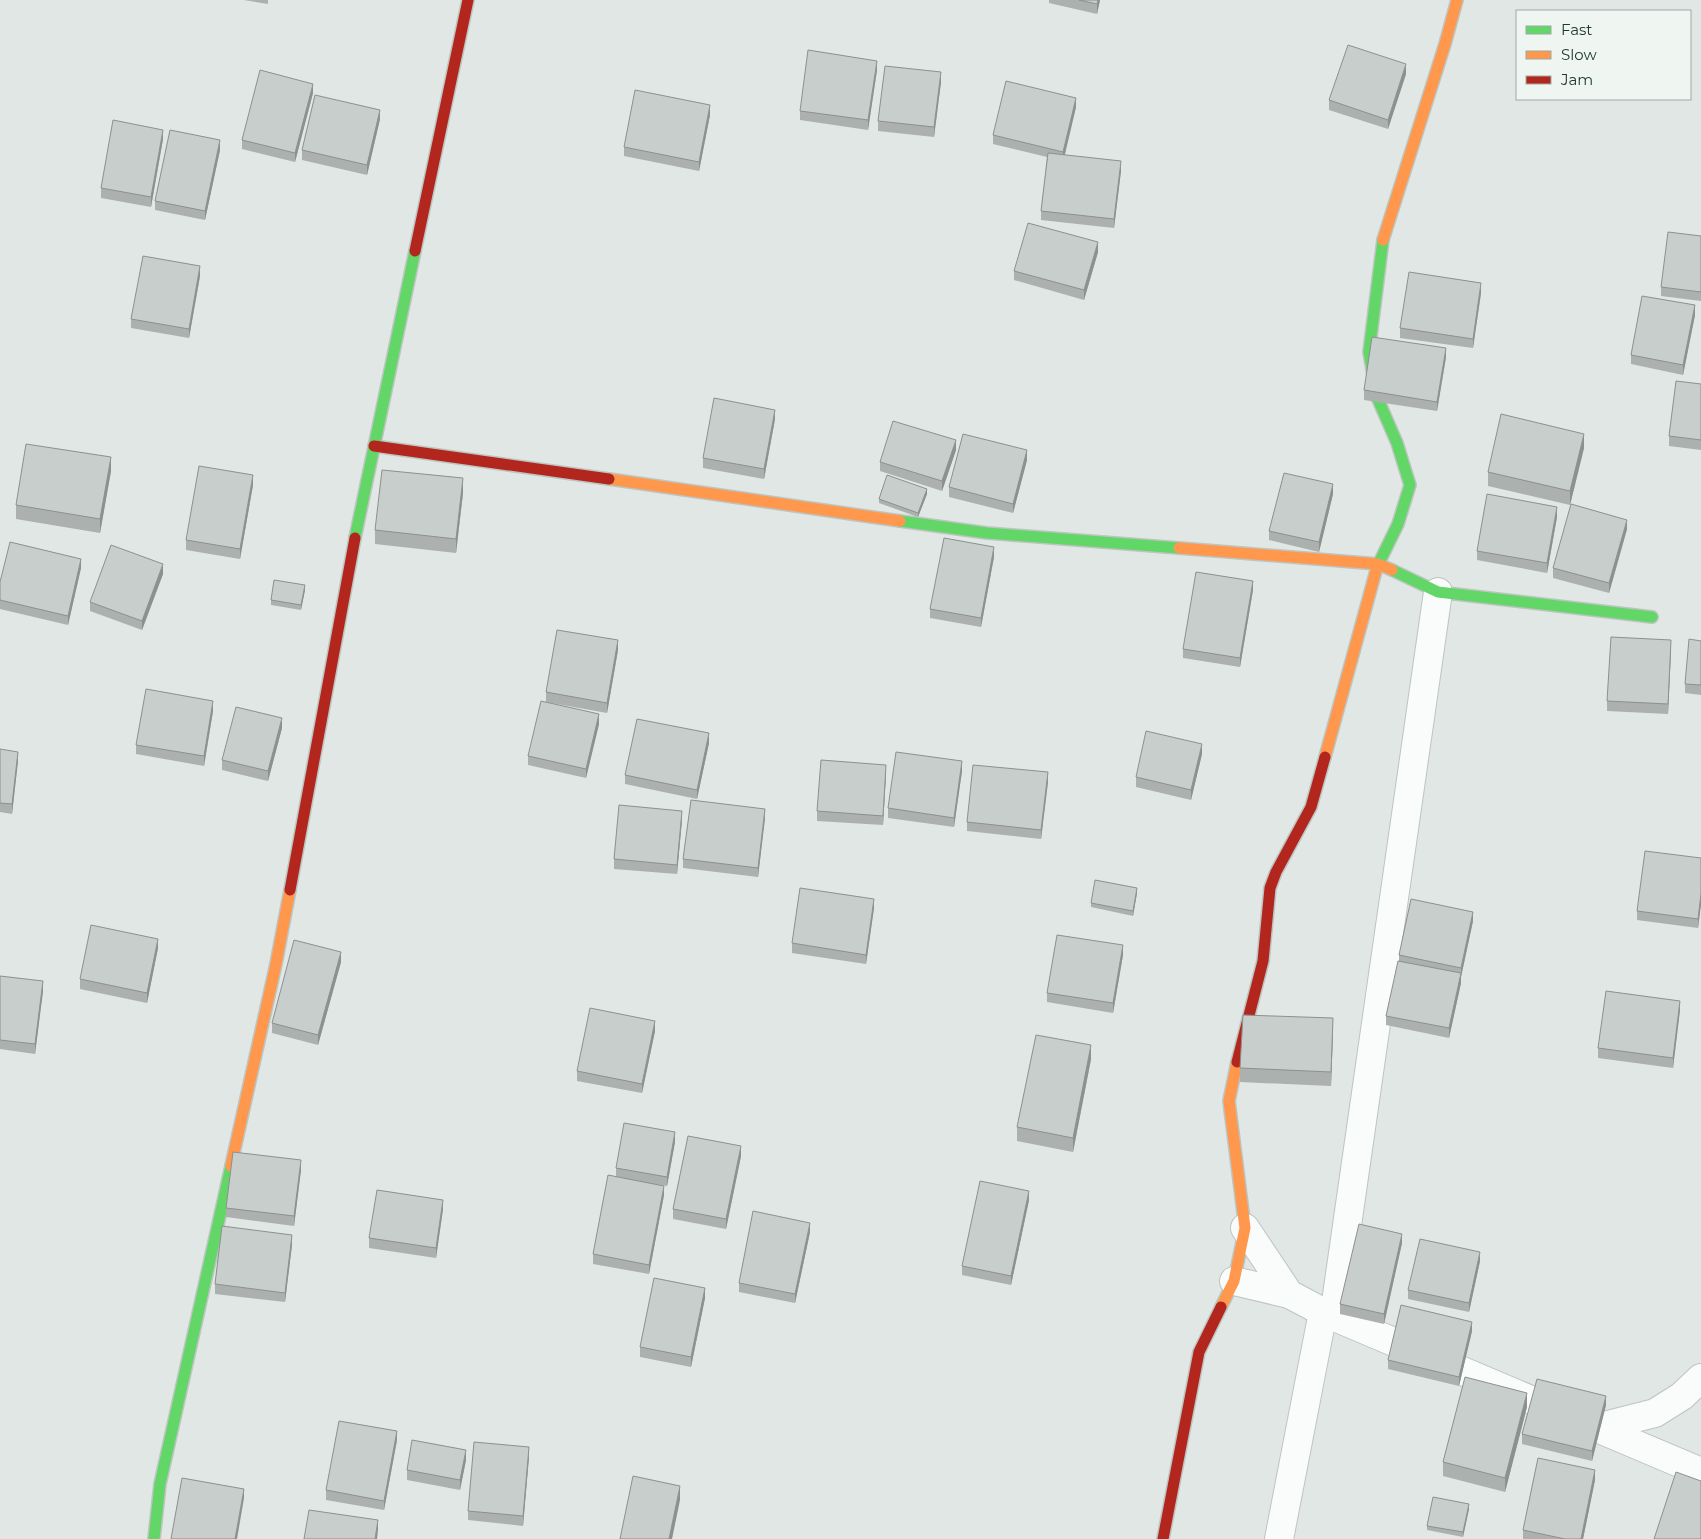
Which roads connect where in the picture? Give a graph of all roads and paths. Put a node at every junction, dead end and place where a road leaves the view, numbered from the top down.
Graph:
1 (468, 0) edge
2 (1457, 0) edge
3 (374, 446) junction
4 (1378, 564) junction
5 (1438, 592) junction
6 (1652, 617) dead end
7 (1245, 1228) junction
8 (1234, 1281) junction
9 (1289, 1294) junction
10 (1329, 1314) junction
11 (1701, 1378) edge
12 (1596, 1428) junction
13 (1701, 1472) edge
14 (154, 1539) edge
15 (1163, 1539) edge
16 (1280, 1539) edge

1 - 3 street
2 - 4 street
3 - 4 street
3 - 14 street
4 - 5 street
4 - 7 street
5 - 6 street
5 - 10 street
7 - 8 street
7 - 9 street
8 - 9 street
8 - 15 street
9 - 10 street
10 - 12 street
10 - 16 street
11 - 12 street
12 - 13 street

